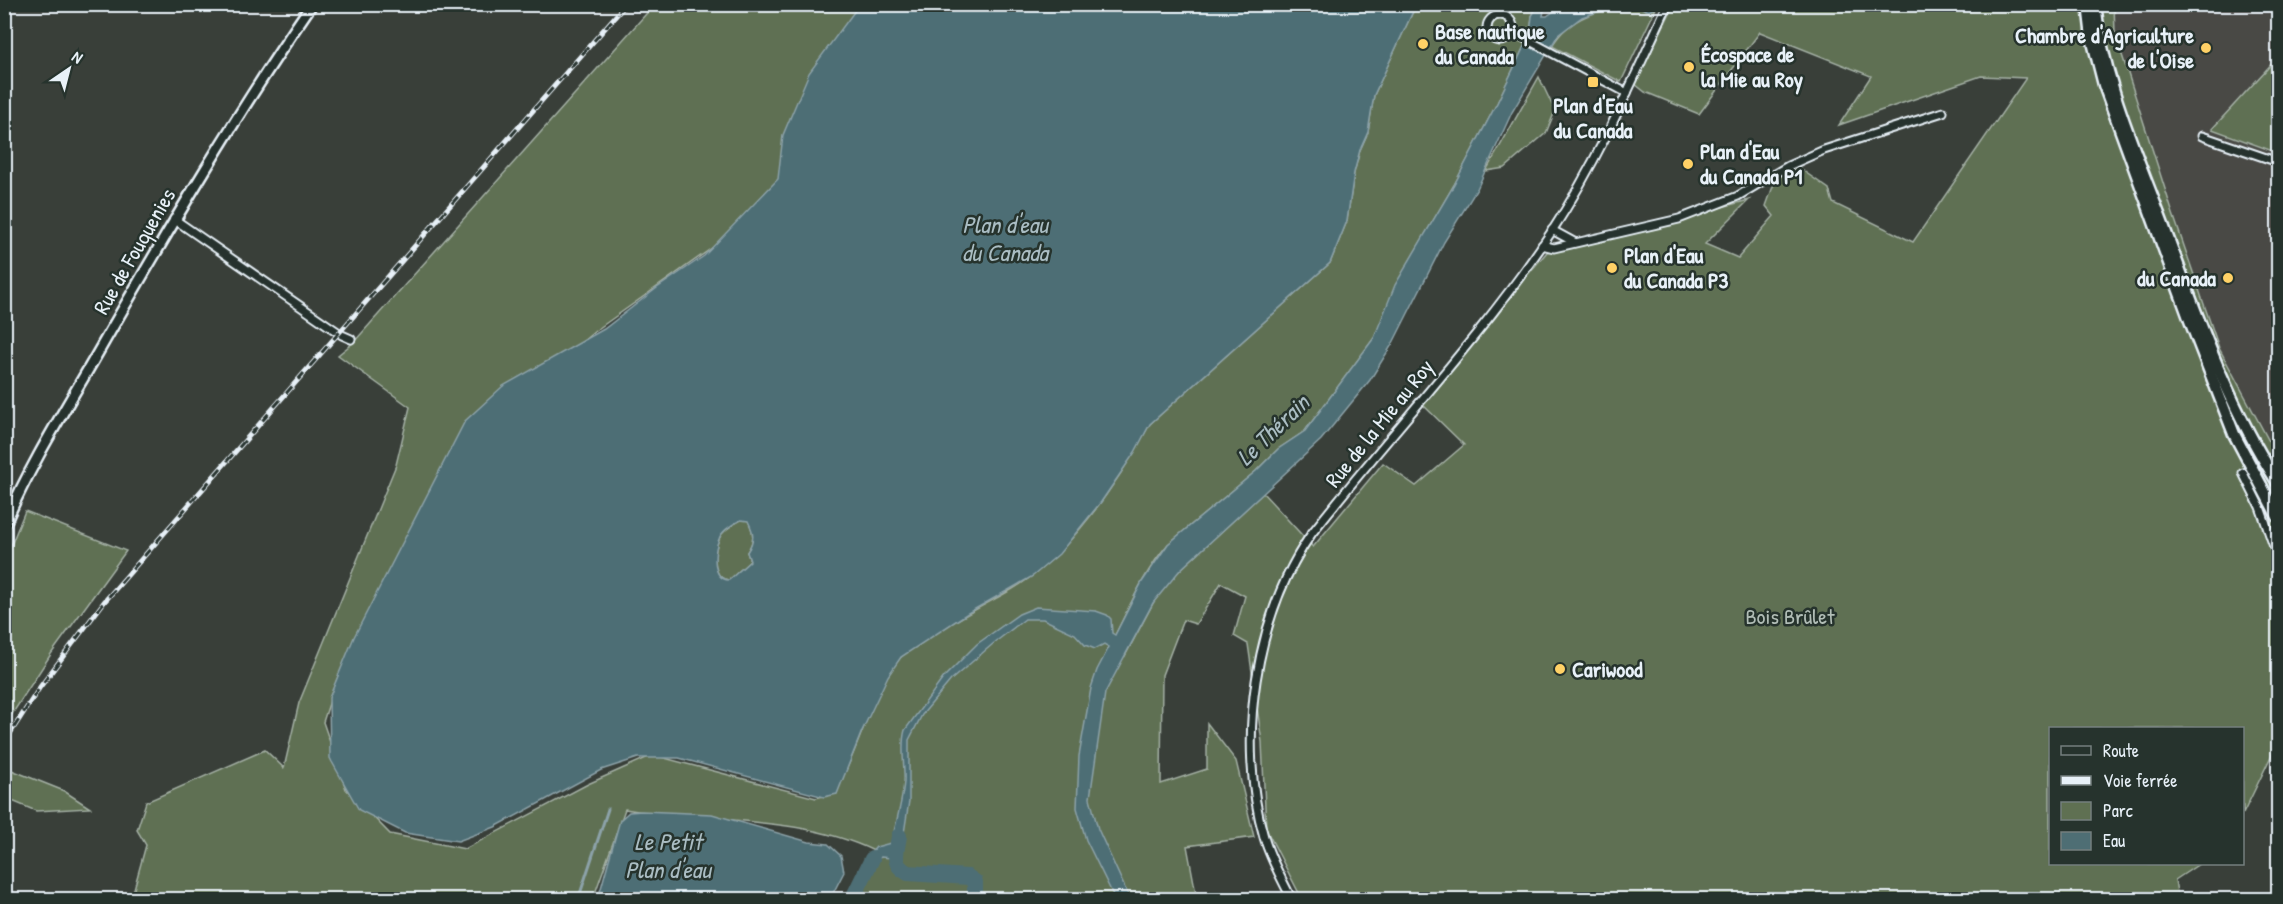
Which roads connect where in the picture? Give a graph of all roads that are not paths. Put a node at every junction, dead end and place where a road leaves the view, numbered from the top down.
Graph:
1 (312, 4) edge
2 (1668, 4) edge
3 (2088, 4) edge
4 (2096, 4) edge
5 (1513, 32) dead end
6 (1627, 93) junction
7 (1943, 112) dead end
8 (2202, 136) dead end
9 (2278, 162) edge
10 (174, 219) junction
11 (1552, 230) junction
12 (1574, 242) junction
13 (1542, 245) junction
14 (351, 339) dead end
15 (2213, 381) junction
16 (2243, 473) dead end
17 (2278, 483) edge
18 (2278, 499) edge
19 (2278, 517) edge
20 (4, 526) edge
21 (2278, 558) edge
22 (1292, 900) edge

1 - 10 street, Rue de Fouquenies
2 - 6 street, Rue de la Mie au Roy
3 - 15 main road
4 - 17 main road
5 - 6 street
6 - 11 street, Rue de la Mie au Roy
7 - 12 street
8 - 9 street
10 - 14 street
10 - 20 street, Rue de Fouquenies
11 - 12 street
11 - 13 street, Rue de la Mie au Roy
12 - 13 street
13 - 22 street, Rue de la Mie au Roy
15 - 18 main road
15 - 19 main road
16 - 21 street

